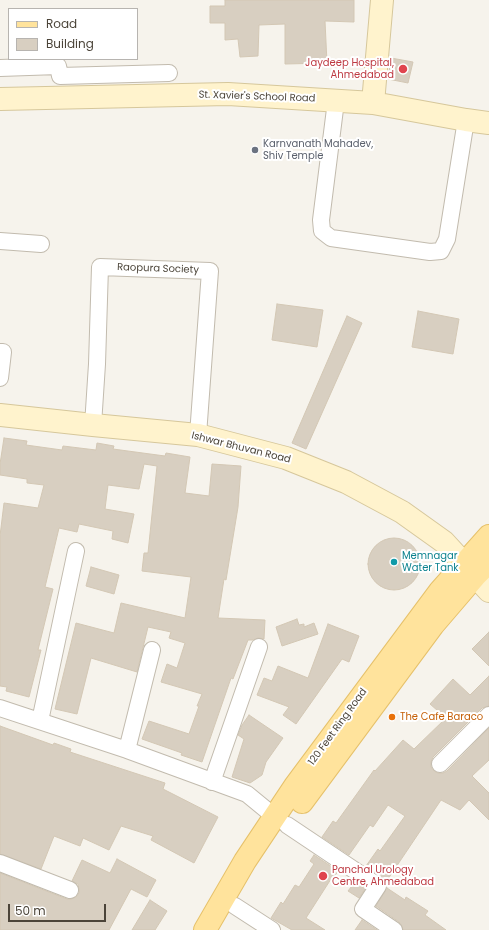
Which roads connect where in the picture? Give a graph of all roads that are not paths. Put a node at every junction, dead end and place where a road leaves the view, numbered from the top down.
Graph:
1 (382, 0) edge
2 (0, 68) edge
3 (169, 73) dead end
4 (0, 99) edge
5 (336, 101) junction
6 (373, 103) junction
7 (466, 120) junction
8 (489, 122) edge
9 (0, 241) edge
10 (41, 244) dead end
11 (0, 352) edge
12 (0, 378) edge
13 (0, 415) edge
14 (92, 425) junction
15 (198, 435) junction
16 (489, 536) edge
17 (76, 551) dead end
18 (479, 573) edge
19 (259, 647) dead end
20 (152, 650) dead end
21 (0, 708) edge
22 (489, 715) edge
23 (40, 721) junction
24 (127, 750) junction
25 (440, 764) dead end
26 (212, 782) junction
27 (281, 821) junction
28 (0, 863) edge
29 (70, 890) dead end
30 (235, 906) junction
31 (205, 930) edge
32 (221, 930) edge
33 (272, 930) edge
34 (394, 930) edge

1 - 6 street
2 - 3 street
4 - 5 street, St. Xavier's School Road
5 - 6 street, St. Xavier's School Road
5 - 7 street
6 - 7 street, St. Xavier's School Road
7 - 8 street, St. Xavier's School Road
9 - 10 street
11 - 12 street
13 - 14 street, Ishwar Bhuvan Road
14 - 15 street, Ishwar Bhuvan Road
14 - 15 street, Raopura Society
15 - 18 street, Ishwar Bhuvan Road
16 - 18 main road, 120 Feet Ring Road
17 - 23 street
18 - 27 main road, 120 Feet Ring Road
19 - 26 street
20 - 24 street
21 - 23 street
22 - 25 street
23 - 24 street
24 - 26 street
26 - 27 street
27 - 30 main road, 120 Feet Ring Road
27 - 31 main road, 120 Feet Ring Road
27 - 34 street
28 - 29 street
30 - 32 main road, 120 Feet Ring Road
30 - 33 street

